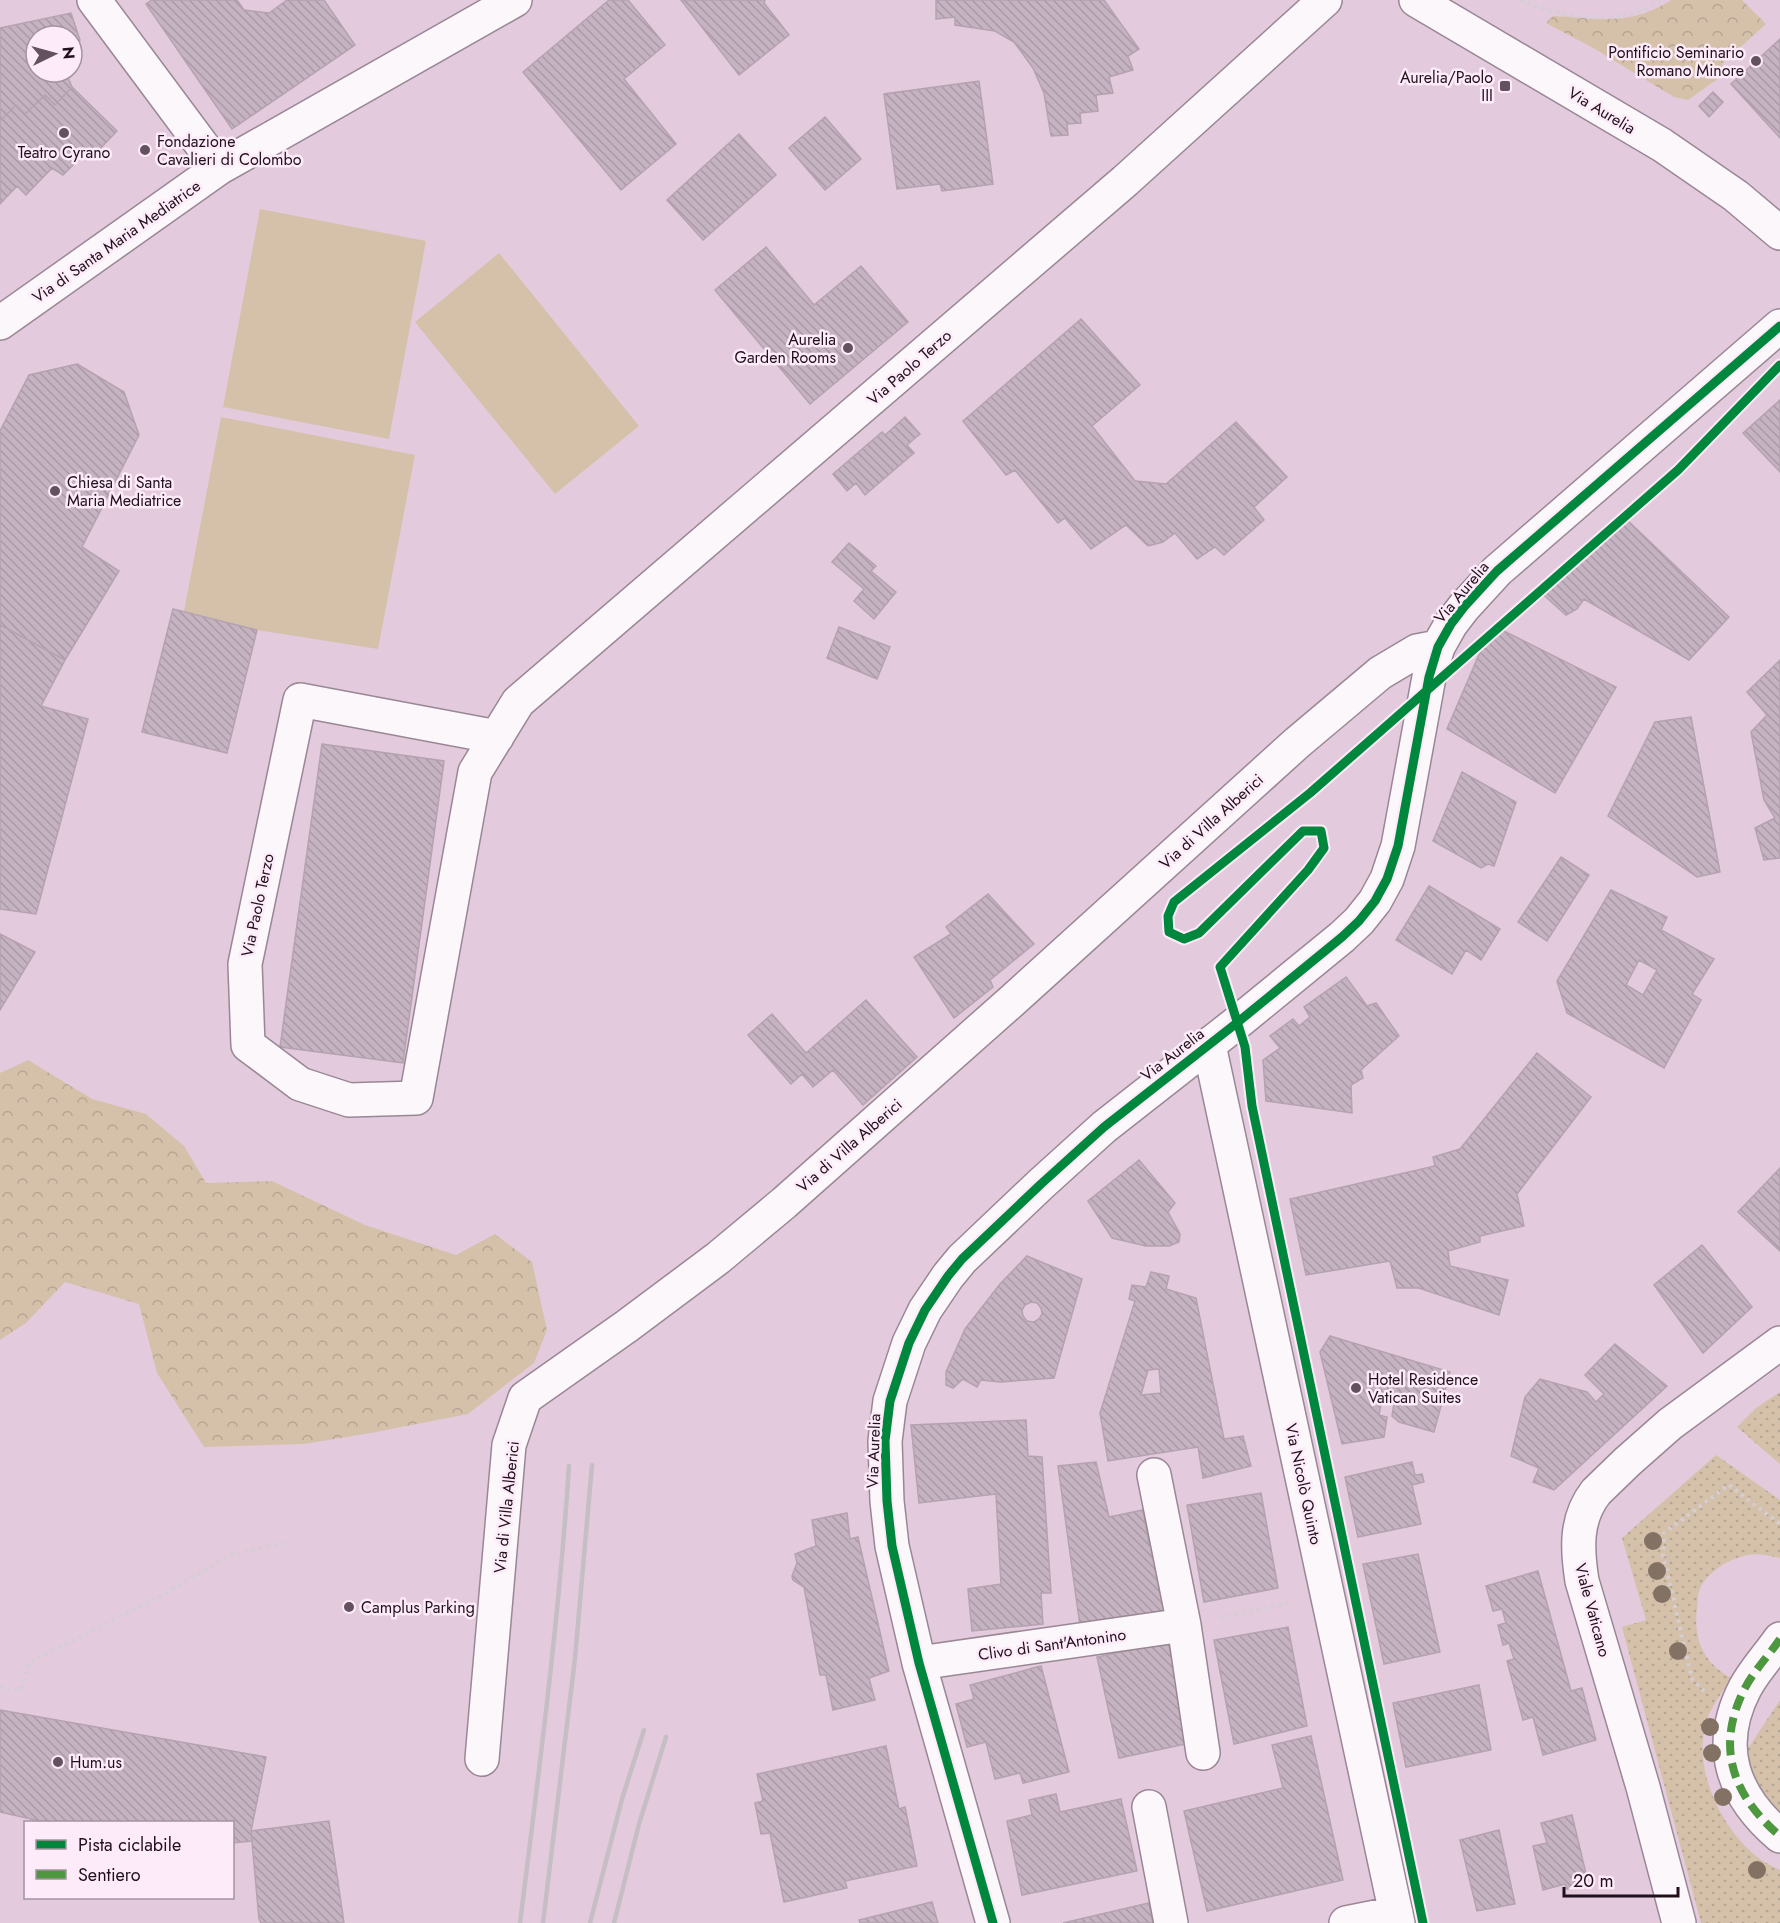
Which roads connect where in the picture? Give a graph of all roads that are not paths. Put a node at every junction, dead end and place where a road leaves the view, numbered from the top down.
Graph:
1 (94, 0) edge
2 (515, 0) edge
3 (1325, 0) edge
4 (1416, 0) edge
5 (219, 168) junction
6 (1780, 233) edge
7 (0, 323) edge
8 (1780, 326) edge
9 (1438, 647) junction
10 (497, 737) junction
11 (1209, 1045) junction
12 (1780, 1343) edge
13 (1154, 1475) dead end
14 (1184, 1625) junction
15 (1780, 1639) edge
16 (919, 1663) junction
17 (1203, 1753) dead end
18 (482, 1759) dead end
19 (1149, 1807) dead end
20 (1780, 1836) edge
21 (1397, 1918) edge
22 (993, 1923) edge
23 (1171, 1923) edge
24 (1346, 1923) edge
25 (1679, 1923) edge

1 - 5 street
2 - 5 street, Via di Santa Maria Mediatrice
3 - 10 street, Via Paolo Terzo
4 - 6 street, Via Aurelia
5 - 7 street, Via di Santa Maria Mediatrice
8 - 9 street, Via Aurelia
9 - 11 street, Via Aurelia
9 - 18 street, Via di Villa Alberici
10 - 10 street, Via Paolo Terzo
11 - 16 street, Via Aurelia
11 - 21 street, Via Nicolò Quinto
12 - 25 street, Viale Vaticano
13 - 14 street
14 - 16 street, Clivo di Sant'Antonino
14 - 17 street
15 - 20 street
16 - 22 street, Via Aurelia
19 - 23 street
21 - 24 street

